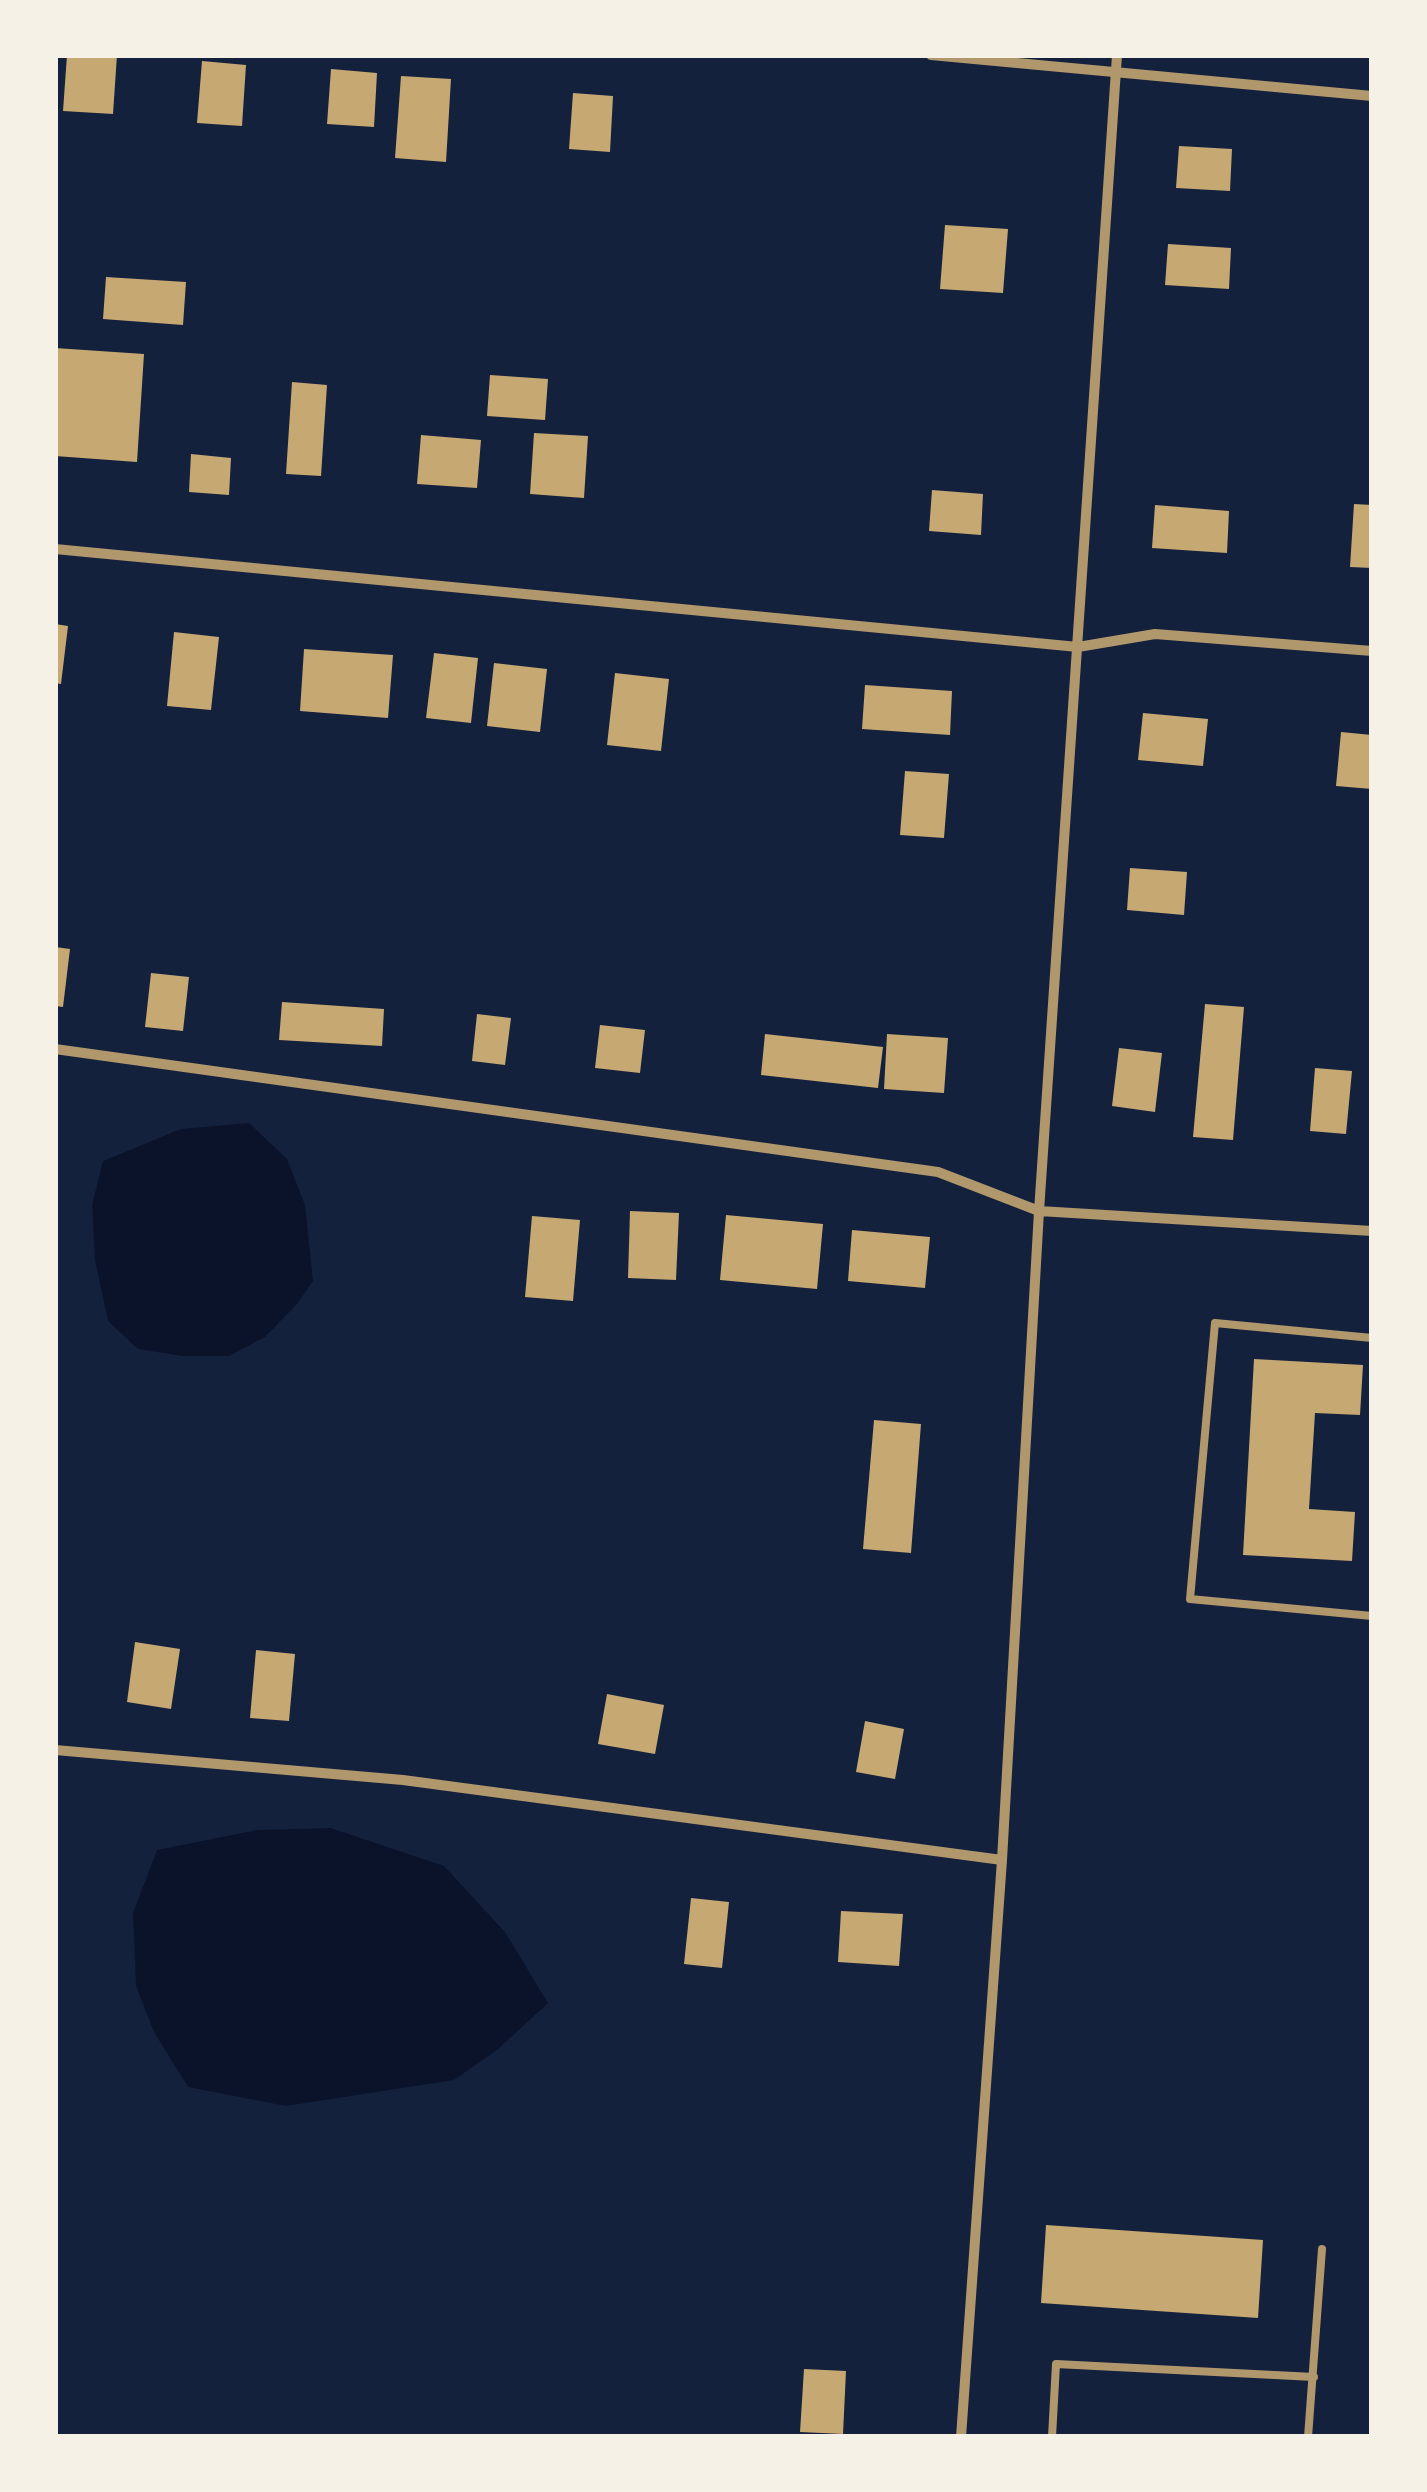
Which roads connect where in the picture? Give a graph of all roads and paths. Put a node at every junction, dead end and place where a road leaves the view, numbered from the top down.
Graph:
1 (932, 55) edge
2 (1117, 55) edge
3 (1117, 73) junction
4 (1372, 96) edge
5 (55, 549) edge
6 (1078, 647) junction
7 (1372, 651) edge
8 (55, 1049) edge
9 (1039, 1210) junction
10 (1372, 1231) edge
11 (1372, 1338) edge
12 (1372, 1616) edge
13 (55, 1750) edge
14 (1002, 1860) junction
15 (1322, 2249) dead end
16 (1314, 2376) junction
17 (961, 2437) edge
18 (1052, 2437) edge
19 (1308, 2437) edge

1 - 3 street
2 - 3 street
3 - 4 street
3 - 6 street
5 - 6 street
6 - 7 street
6 - 9 street
8 - 9 street
9 - 10 street
9 - 14 street
11 - 12 lane
13 - 14 street
14 - 17 street
15 - 16 lane
16 - 18 lane
16 - 19 lane

